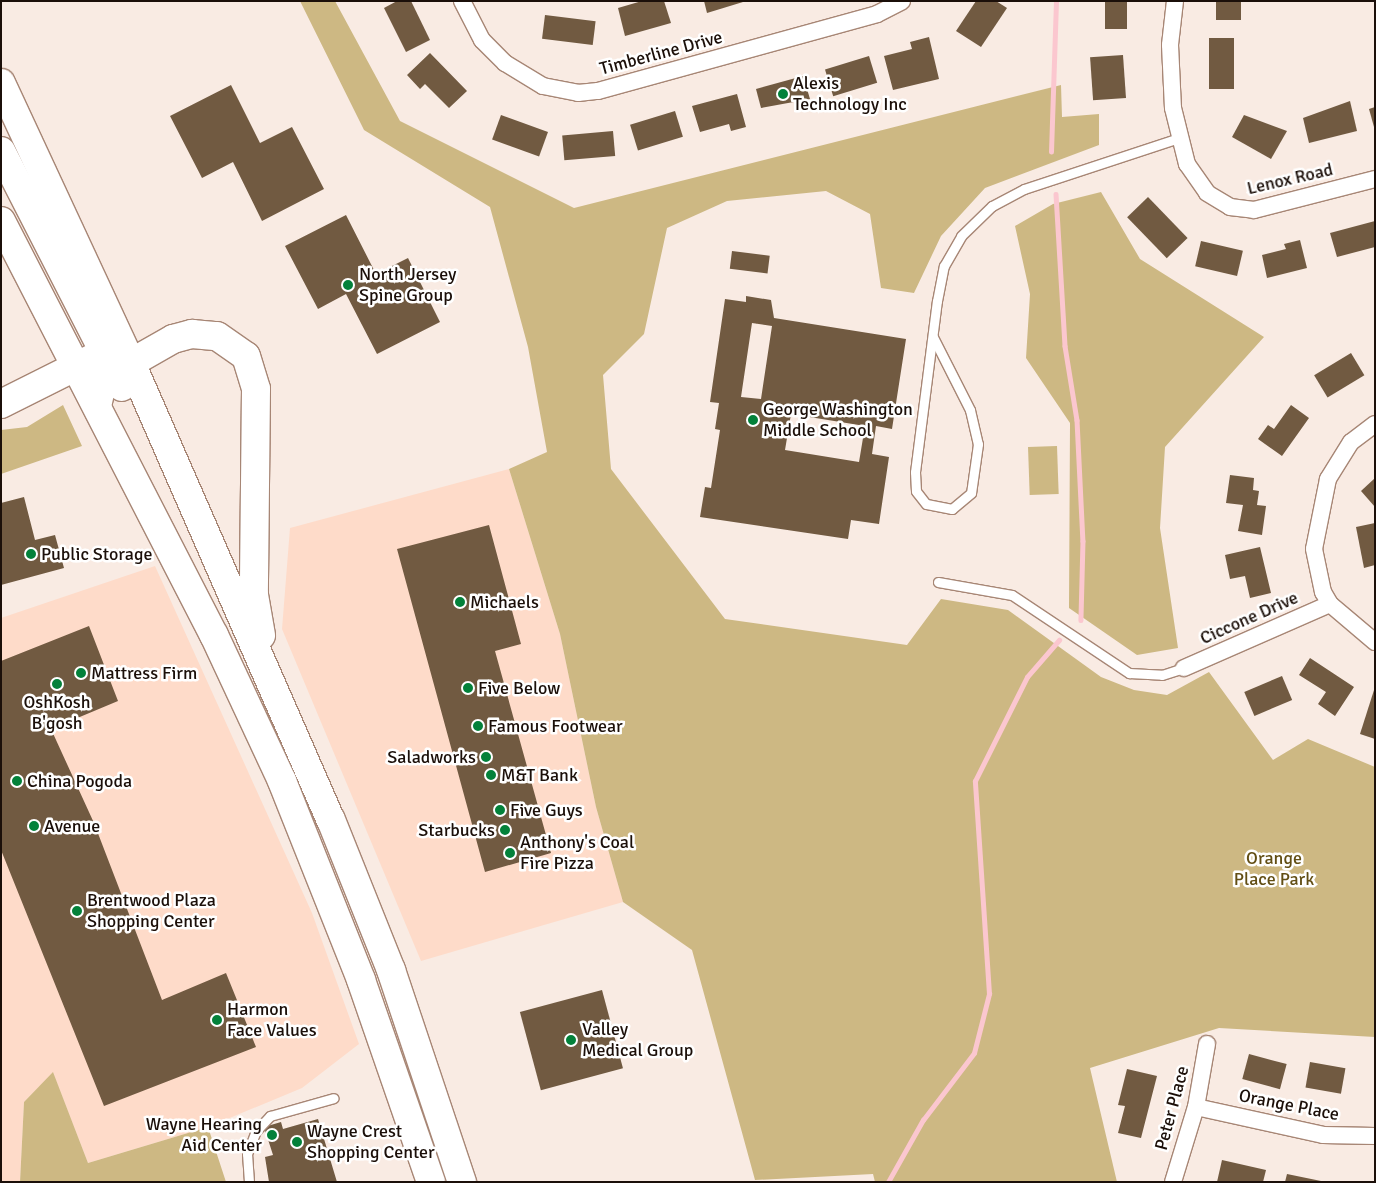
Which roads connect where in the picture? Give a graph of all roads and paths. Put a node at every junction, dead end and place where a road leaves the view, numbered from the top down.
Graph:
1 (462, 1) edge
2 (902, 1) edge
3 (1175, 1) edge
4 (1, 83) edge
5 (1179, 138) junction
6 (1, 152) edge
7 (1375, 179) edge
8 (1, 221) edge
9 (933, 337) junction
10 (116, 361) junction
11 (77, 368) junction
12 (1, 404) edge
13 (97, 406) junction
14 (1375, 424) edge
15 (938, 582) dead end
16 (1330, 604) junction
17 (1375, 642) edge
18 (266, 668) junction
19 (1184, 668) joint
20 (1207, 1044) dead end
21 (334, 1098) dead end
22 (1196, 1107) junction
23 (1375, 1136) edge
24 (249, 1182) edge
25 (431, 1182) edge
26 (462, 1182) edge
27 (1173, 1182) edge

1 - 2 street, Timberline Drive
3 - 5 street, Lenox Road
4 - 10 highway
5 - 7 street, Lenox Road
5 - 9 lane
6 - 10 highway
8 - 11 highway
9 - 9 lane
10 - 11 highway
10 - 13 highway
10 - 18 highway
10 - 18 highway
11 - 12 highway
11 - 13 highway
13 - 25 highway
14 - 16 street
15 - 19 lane
16 - 17 street
16 - 19 street, Ciccone Drive
18 - 26 highway
20 - 22 street, Peter Place
21 - 24 lane
22 - 23 street, Orange Place
22 - 27 street, Peter Place

